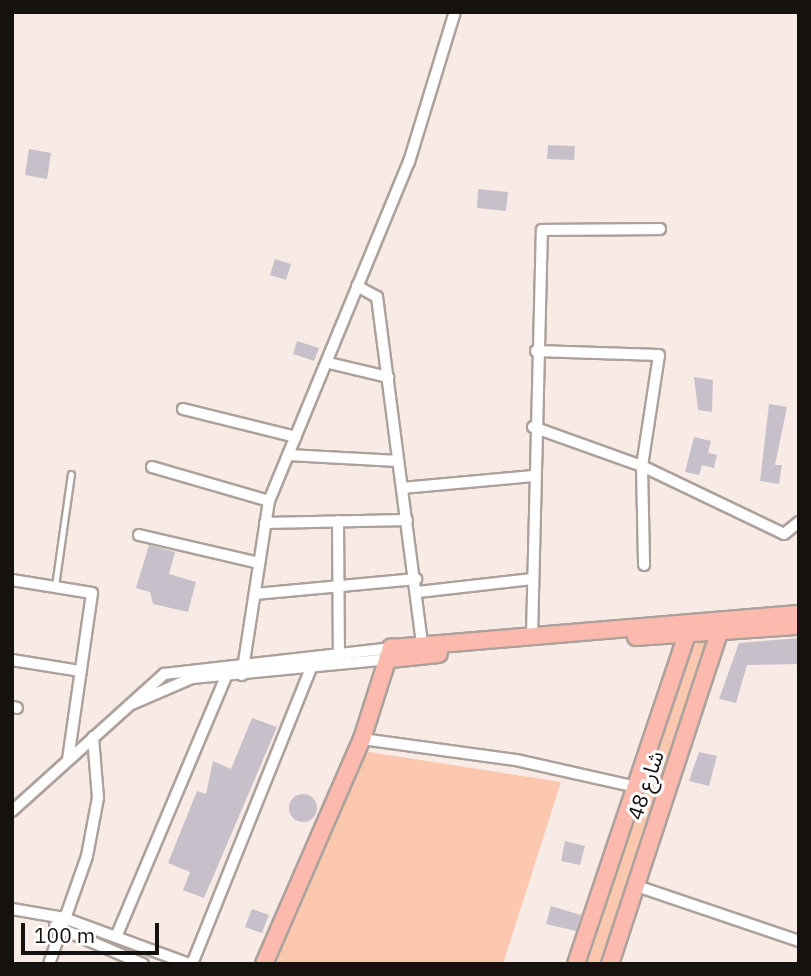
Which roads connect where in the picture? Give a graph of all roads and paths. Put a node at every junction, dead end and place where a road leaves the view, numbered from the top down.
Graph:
1 (455, 12) edge
2 (660, 229) dead end
3 (356, 286) junction
4 (536, 351) junction
5 (329, 363) junction
6 (388, 377) junction
7 (183, 409) dead end
8 (533, 427) junction
9 (296, 437) junction
10 (288, 455) junction
11 (398, 461) junction
12 (642, 466) junction
13 (152, 467) dead end
14 (71, 474) dead end
15 (533, 476) junction
16 (402, 488) junction
17 (269, 501) junction
18 (407, 520) junction
19 (338, 522) junction
20 (799, 522) edge
21 (265, 523) junction
22 (139, 536) dead end
23 (259, 563) junction
24 (644, 565) dead end
25 (416, 579) junction
26 (532, 579) junction
27 (12, 580) edge
28 (55, 586) junction
29 (338, 590) junction
30 (418, 592) junction
31 (255, 594) junction
32 (799, 614) edge
33 (721, 626) junction
34 (799, 626) edge
35 (689, 628) junction
36 (532, 635) junction
37 (422, 645) junction
38 (390, 653) junction
39 (339, 658) junction
40 (12, 660) edge
41 (242, 670) junction
42 (310, 670) junction
43 (81, 671) junction
44 (226, 676) junction
45 (126, 707) junction
46 (93, 737) junction
47 (362, 739) junction
48 (68, 760) junction
49 (637, 786) junction
50 (12, 811) edge
51 (634, 885) junction
52 (12, 909) edge
53 (64, 918) junction
54 (49, 919) junction
55 (58, 929) junction
56 (116, 937) junction
57 (799, 941) edge
58 (165, 960) edge
59 (49, 964) edge
60 (143, 964) edge
61 (190, 964) edge
62 (264, 964) edge
63 (576, 964) edge
64 (610, 964) edge

1 - 3 street
2 - 4 street
3 - 5 street
3 - 6 street
4 - 8 street
4 - 12 street
5 - 6 street
5 - 9 street
6 - 11 street
7 - 9 street
8 - 12 street
8 - 15 street
9 - 10 street
10 - 11 street
10 - 17 street
11 - 16 street
12 - 20 street
12 - 24 street
13 - 17 street
14 - 28 lane
15 - 16 street
15 - 26 street
16 - 18 street
17 - 21 street
18 - 19 street
18 - 25 street
19 - 21 street
19 - 29 street
21 - 23 street
22 - 23 street
23 - 31 street
25 - 29 street
25 - 30 street
26 - 30 street
26 - 36 street
27 - 28 street
28 - 43 street
29 - 31 street
29 - 39 street
30 - 37 street
31 - 41 street
32 - 33 main road
33 - 34 main road
33 - 35 main road
33 - 51 main road, 48 شارع
35 - 36 main road
35 - 38 main road
35 - 49 main road, 48 شارع
36 - 37 main road
37 - 38 main road
38 - 39 street
38 - 42 street
38 - 47 main road
39 - 41 street
40 - 43 street
41 - 42 street
41 - 44 street
41 - 45 street
42 - 61 street
43 - 48 street
44 - 45 street
44 - 56 street
45 - 46 street
46 - 48 street
46 - 53 street
47 - 49 street
47 - 62 main road
48 - 50 street
49 - 63 main road, 48 شارع
51 - 57 street
51 - 64 main road, 48 شارع
52 - 54 street
53 - 54 street
53 - 55 street
53 - 56 street
54 - 55 street
55 - 59 street
55 - 60 street
56 - 58 street
58 - 61 street

